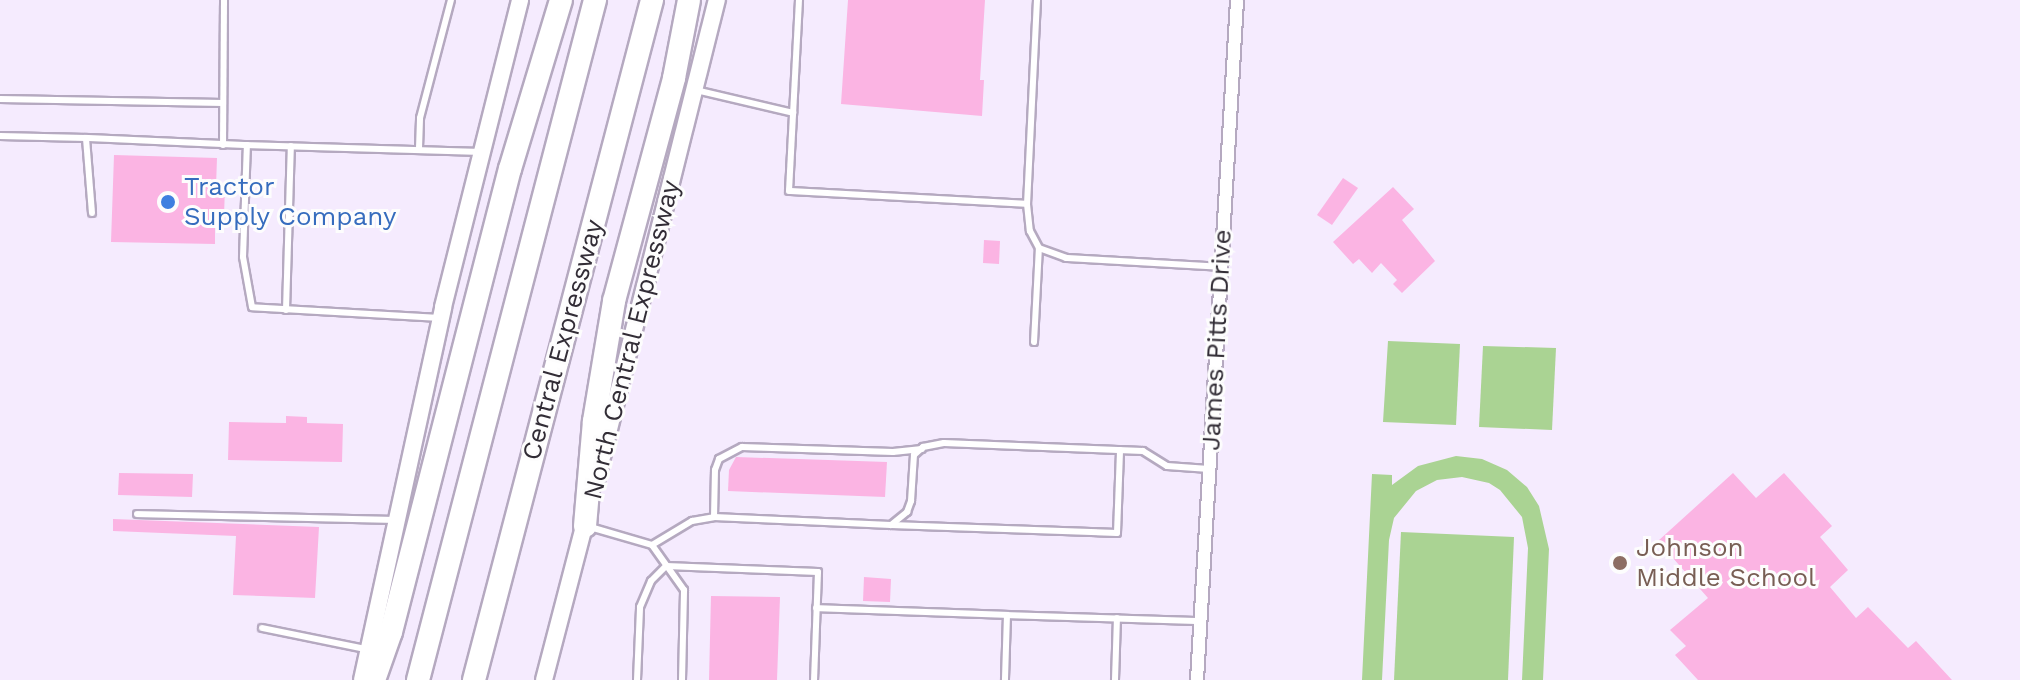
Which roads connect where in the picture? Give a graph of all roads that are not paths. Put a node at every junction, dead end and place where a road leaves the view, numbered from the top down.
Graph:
1 (224, 0) edge
2 (451, 0) edge
3 (520, 0) edge
4 (561, 0) edge
5 (595, 0) edge
6 (652, 0) edge
7 (689, 0) edge
8 (717, 0) edge
9 (799, 0) edge
10 (1037, 0) edge
11 (1237, 0) edge
12 (696, 90) junction
13 (0, 99) edge
14 (223, 103) junction
15 (793, 113) junction
16 (0, 136) edge
17 (86, 138) junction
18 (223, 145) junction
19 (247, 145) junction
20 (291, 146) junction
21 (419, 148) junction
22 (482, 152) junction
23 (1027, 204) junction
24 (92, 213) dead end
25 (1039, 248) junction
26 (1221, 267) junction
27 (286, 310) junction
28 (440, 318) junction
29 (1034, 342) dead end
30 (922, 449) junction
31 (1120, 450) junction
32 (1209, 469) junction
33 (137, 514) dead end
34 (714, 517) junction
35 (397, 520) junction
36 (891, 525) junction
37 (585, 526) junction
38 (652, 545) junction
39 (666, 566) junction
40 (816, 608) junction
41 (1007, 615) junction
42 (1117, 618) junction
43 (1201, 621) junction
44 (262, 628) dead end
45 (369, 650) junction
46 (362, 680) edge
47 (374, 680) edge
48 (418, 680) edge
49 (474, 680) edge
50 (544, 680) edge
51 (637, 680) edge
52 (682, 680) edge
53 (814, 680) edge
54 (1005, 680) edge
55 (1115, 680) edge
56 (1197, 680) edge

1 - 14 lane
2 - 21 lane
3 - 22 main road
4 - 47 highway
5 - 48 highway, Central Expressway
6 - 49 highway, Central Expressway
7 - 37 highway
8 - 12 main road, North Central Expressway
9 - 15 lane
10 - 23 lane
11 - 26 street, James Pitts Drive
12 - 15 lane
12 - 37 main road, North Central Expressway
13 - 14 lane
14 - 18 lane
15 - 23 lane
16 - 17 lane
17 - 18 lane
17 - 24 lane
18 - 19 lane
19 - 20 lane
19 - 27 lane
20 - 21 lane
20 - 27 lane
21 - 22 lane
22 - 28 main road
23 - 25 lane
25 - 26 lane
25 - 29 lane
26 - 32 street, James Pitts Drive
27 - 28 lane
28 - 35 main road
30 - 31 lane
30 - 34 lane
30 - 36 lane
31 - 32 lane
31 - 36 lane
32 - 43 street, James Pitts Drive
33 - 35 lane
34 - 36 lane
34 - 38 lane
35 - 45 main road
37 - 38 lane
37 - 50 main road, North Central Expressway
38 - 39 lane
39 - 40 lane
39 - 51 lane
39 - 52 lane
40 - 41 lane
40 - 53 lane
41 - 42 lane
41 - 54 lane
42 - 43 lane
42 - 55 lane
43 - 56 street, James Pitts Drive
44 - 45 lane
45 - 46 main road

